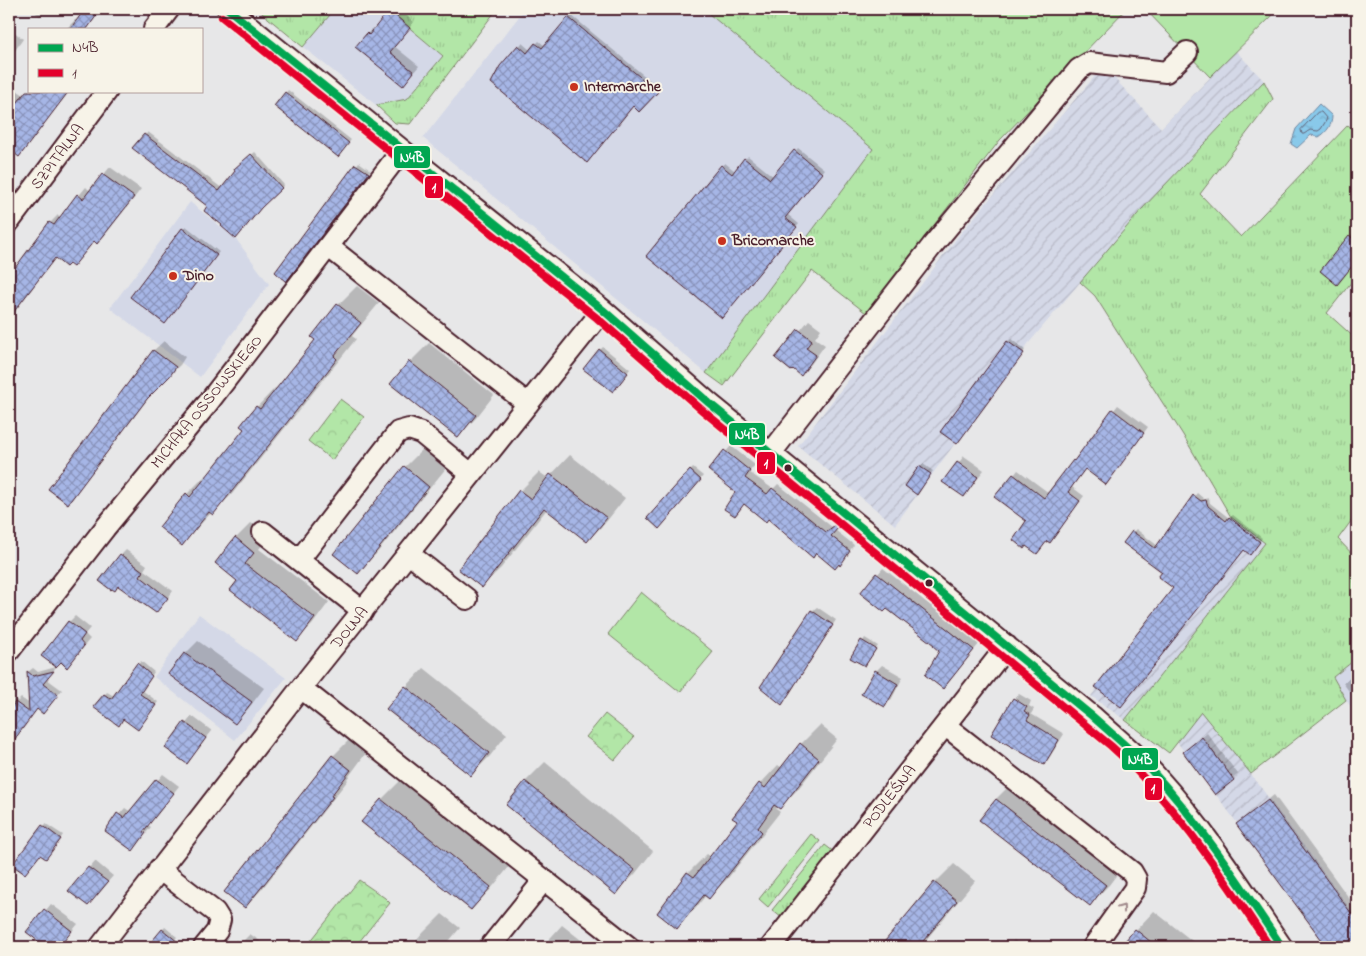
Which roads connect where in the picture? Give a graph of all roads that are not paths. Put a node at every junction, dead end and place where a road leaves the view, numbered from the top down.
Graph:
1 (169, 9) edge
2 (228, 9) edge
3 (155, 28) edge
4 (1187, 52) dead end
5 (106, 92) edge
6 (402, 150) junction
7 (9, 222) edge
8 (329, 247) junction
9 (602, 310) junction
10 (528, 404) junction
11 (771, 453) junction
12 (471, 474) junction
13 (263, 532) dead end
14 (409, 554) junction
15 (299, 560) junction
16 (467, 599) dead end
17 (363, 611) junction
18 (1007, 646) junction
19 (9, 651) edge
20 (301, 688) junction
21 (946, 726) junction
22 (159, 869) junction
23 (544, 880) junction
24 (100, 947) edge
25 (204, 947) edge
26 (490, 947) edge
27 (629, 947) edge
28 (771, 947) edge
29 (1093, 947) edge
30 (1282, 947) edge

1 - 3 street
2 - 6 street
4 - 11 street
5 - 7 street, SZPITALNA
6 - 8 street, MICHAŁA OSSOWSKIEGO
6 - 9 street
8 - 10 street
8 - 19 street, MICHAŁA OSSOWSKIEGO
9 - 10 street, DOLNA
9 - 11 street
10 - 12 street, DOLNA
11 - 18 street
12 - 14 street, DOLNA
12 - 15 street
13 - 15 street
14 - 16 street
14 - 17 street, DOLNA
15 - 17 street
17 - 20 street, DOLNA
18 - 21 street, PODLEŚNA
18 - 30 street
20 - 22 street, DOLNA
20 - 23 street
21 - 28 street, PODLEŚNA
29 -> 21 street
22 - 24 street, DOLNA
22 - 25 street
23 - 26 street
23 - 27 street

